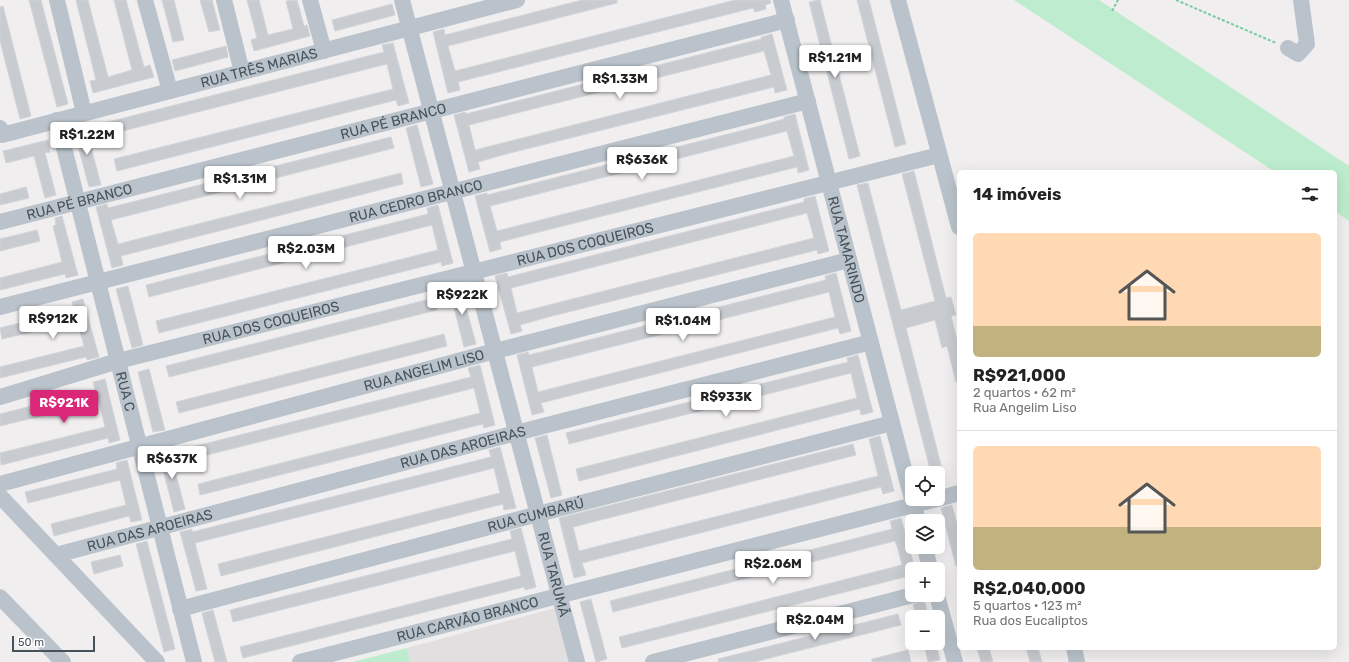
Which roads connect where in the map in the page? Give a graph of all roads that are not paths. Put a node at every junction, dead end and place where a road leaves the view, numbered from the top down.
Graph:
1 (57, 0) edge
2 (146, 0) edge
3 (224, 0) edge
4 (310, 0) edge
5 (402, 0) edge
6 (517, 0) edge
7 (781, 0) edge
8 (898, 0) edge
9 (1301, 0) edge
10 (787, 20) junction
11 (410, 28) junction
12 (1288, 48) road end
13 (324, 50) junction
14 (242, 72) junction
15 (170, 91) junction
16 (808, 101) junction
17 (432, 111) junction
18 (84, 113) junction
19 (57, 120) junction
20 (1, 131) edge
21 (939, 155) junction
22 (829, 182) junction
23 (453, 191) junction
24 (78, 201) junction
25 (957, 220) edge
26 (0, 222) edge
27 (850, 260) junction
28 (474, 273) junction
29 (98, 282) junction
30 (0, 307) edge
31 (871, 342) junction
32 (495, 351) junction
33 (118, 361) junction
34 (0, 396) edge
35 (892, 423) junction
36 (516, 433) junction
37 (139, 447) junction
38 (905, 471) edge
39 (0, 484) edge
40 (957, 494) edge
41 (0, 496) edge
42 (945, 497) edge
43 (905, 503) edge
44 (538, 514) junction
45 (160, 527) junction
46 (56, 555) junction
47 (559, 595) junction
48 (905, 597) edge
49 (939, 602) edge
50 (2, 604) edge
51 (180, 609) junction
52 (1074, 650) edge
53 (63, 662) edge
54 (157, 662) edge
55 (194, 662) edge
56 (300, 662) edge
57 (577, 662) edge
58 (653, 662) edge
59 (955, 662) edge
60 (1077, 662) edge

1 - 18 street
2 - 15 street
3 - 14 street
4 - 13 street
5 - 11 street, RUA TARUMÃ
6 - 11 street, RUA TRÊS MARIAS
7 - 10 street, RUA TAMARINDO
8 - 21 street
9 - 12 street
10 - 16 street, RUA TAMARINDO
10 - 17 street, RUA PÉ BRANCO
11 - 13 street, RUA TRÊS MARIAS
11 - 17 street, RUA TARUMÃ
13 - 14 street, RUA TRÊS MARIAS
14 - 15 street, RUA TRÊS MARIAS
15 - 18 street, RUA TRÊS MARIAS
16 - 22 street, RUA TAMARINDO
16 - 23 street, RUA CEDRO BRANCO
17 - 23 street, RUA TARUMÃ
17 - 24 street, RUA PÉ BRANCO
18 - 19 street, RUA TRÊS MARIAS
19 - 20 street, RUA TRÊS MARIAS
19 - 24 street, RUA C
21 - 22 street, RUA DOS COQUEIROS
21 - 25 street
22 - 27 street, RUA TAMARINDO
22 - 28 street, RUA DOS COQUEIROS
23 - 28 street, RUA TARUMÃ
23 - 29 street, RUA CEDRO BRANCO
24 - 26 street, RUA PÉ BRANCO
24 - 29 street, RUA C
27 - 31 street, RUA TAMARINDO
27 - 32 street, RUA ANGELIM LISO
28 - 32 street, RUA TARUMÃ
28 - 33 street, RUA DOS COQUEIROS
29 - 30 street, RUA CEDRO BRANCO
29 - 33 street, RUA C
31 - 35 street, RUA TAMARINDO
31 - 36 street, RUA DAS AROEIRAS
32 - 36 street, RUA TARUMÃ
32 - 37 street, RUA ANGELIM LISO
33 - 34 street, RUA DOS COQUEIROS
33 - 37 street, RUA C
35 - 38 street, RUA TAMARINDO
35 - 44 street, RUA CUMBARÚ
36 - 44 street, RUA TARUMÃ
36 - 45 street, RUA DAS AROEIRAS
37 - 39 street, RUA ANGELIM LISO
37 - 45 street, RUA C
40 - 42 street, RUA CARVÃO BRANCO
41 - 46 street
43 - 47 street, RUA CARVÃO BRANCO
44 - 47 street, RUA TARUMÃ
44 - 51 street, RUA CUMBARÚ
45 - 46 street, RUA DAS AROEIRAS
45 - 51 street, RUA C
46 - 54 street
47 - 56 street, RUA CARVÃO BRANCO
47 - 57 street, RUA TARUMÃ
48 - 58 street
49 - 59 street
50 - 53 street
51 - 55 street, RUA C
52 - 60 street

